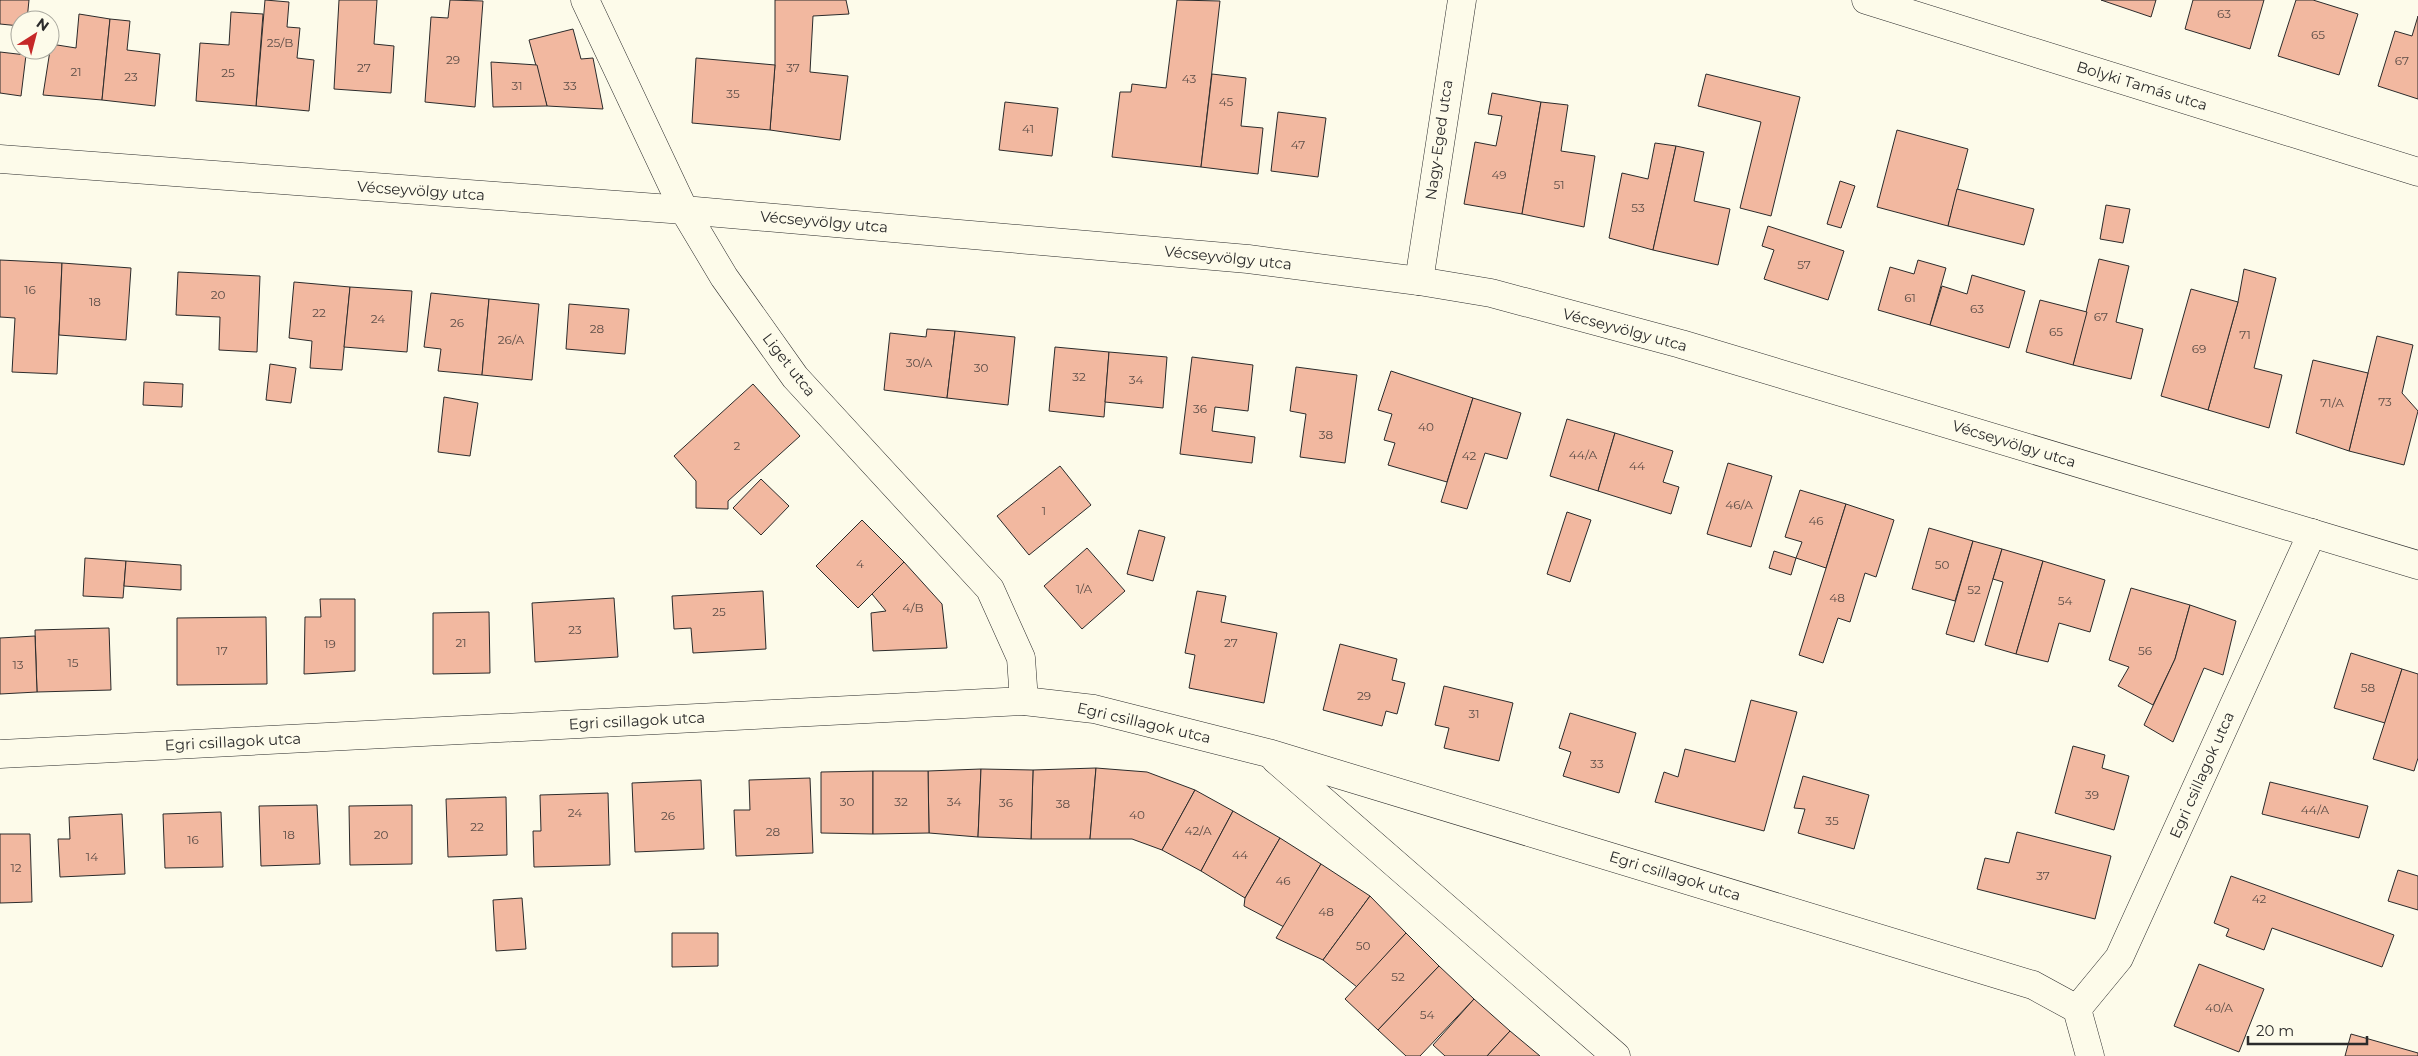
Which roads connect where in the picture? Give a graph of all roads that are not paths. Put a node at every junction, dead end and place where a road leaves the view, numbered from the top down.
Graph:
1 (584, 0) edge
2 (1462, 0) edge
3 (1866, 0) edge
4 (0, 159) edge
5 (2418, 172) edge
6 (684, 210) junction
7 (1419, 280) junction
8 (2312, 533) junction
9 (2418, 565) edge
10 (1024, 701) junction
11 (1268, 753) junction
12 (0, 754) edge
13 (2077, 1009) junction
14 (1616, 1056) edge
15 (2090, 1056) edge

1 - 6 street, Liget utca
2 - 7 street, Nagy-Eged utca
3 - 5 street, Bolyki Tamás utca
4 - 6 street, Vécseyvölgy utca
6 - 7 street, Vécseyvölgy utca
6 - 10 street, Liget utca
7 - 8 street, Vécseyvölgy utca
8 - 9 street, Vécseyvölgy utca
8 - 13 street, Egri csillagok utca
10 - 11 street, Egri csillagok utca
10 - 12 street, Egri csillagok utca
11 - 13 street, Egri csillagok utca
11 - 14 street, Egri csillagok utca
13 - 15 street

